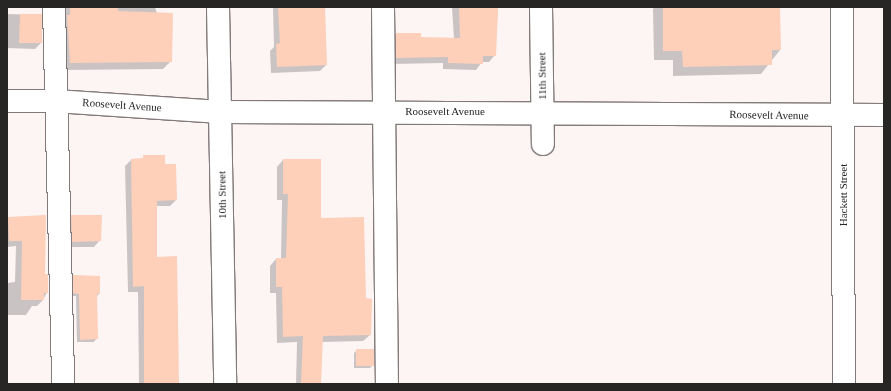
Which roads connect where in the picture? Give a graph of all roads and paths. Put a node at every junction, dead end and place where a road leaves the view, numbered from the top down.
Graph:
1 (54, 7) edge
2 (218, 7) edge
3 (382, 7) edge
4 (541, 7) edge
5 (842, 7) edge
6 (7, 101) edge
7 (56, 101) junction
8 (385, 111) junction
9 (221, 112) junction
10 (542, 112) junction
11 (843, 116) junction
12 (884, 116) edge
13 (543, 144) dead end
14 (62, 384) edge
15 (225, 384) edge
16 (387, 384) edge
17 (844, 384) edge

1 - 7 street
2 - 9 street, 10th Street
3 - 8 street
4 - 10 street, 11th Street
5 - 11 street, Hackett Street
6 - 7 street, Roosevelt Avenue
7 - 9 street, Roosevelt Avenue
7 - 14 street
8 - 9 street, Roosevelt Avenue
8 - 10 street, Roosevelt Avenue
8 - 16 street
9 - 15 street, 10th Street
10 - 11 street, Roosevelt Avenue
10 - 13 street, 11th Street
11 - 12 street, Roosevelt Avenue
11 - 17 street, Hackett Street

